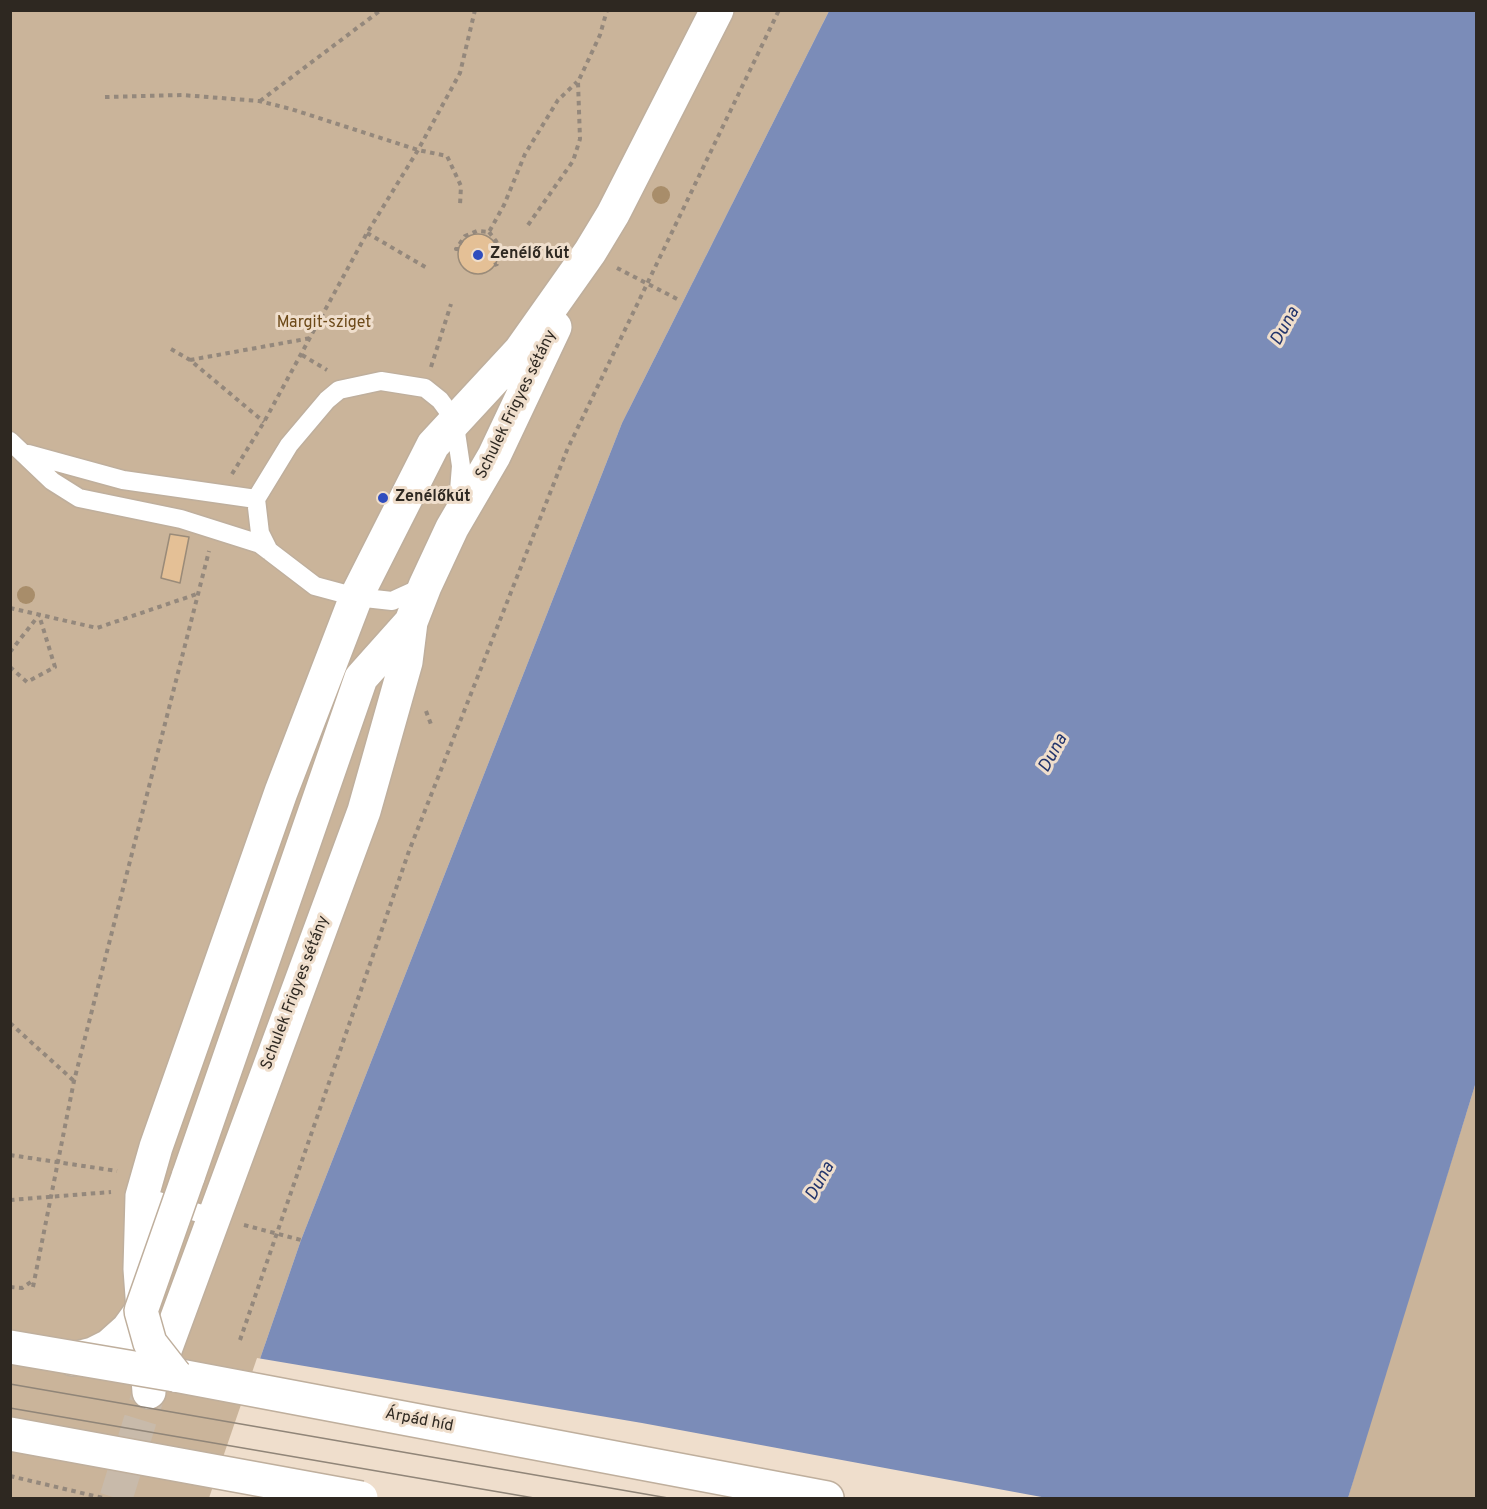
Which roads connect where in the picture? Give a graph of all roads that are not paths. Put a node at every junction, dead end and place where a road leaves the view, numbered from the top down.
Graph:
1 (717, 10) edge
2 (590, 252) junction
3 (454, 419) junction
4 (22, 452) edge
5 (256, 499) junction
6 (452, 528) junction
7 (269, 551) junction
8 (425, 586) junction
9 (356, 597) junction
10 (411, 622) junction
11 (361, 678) junction
12 (184, 1192) junction
13 (142, 1196) junction
14 (212, 1216) junction
15 (154, 1279) dead end
16 (141, 1311) junction
17 (10, 1347) edge
18 (73, 1359) junction
19 (175, 1375) junction
20 (10, 1434) edge
21 (362, 1498) edge
22 (827, 1498) edge

1 - 2 street, Schulek Frigyes sétány
2 - 3 street, Schulek Frigyes sétány
2 - 6 street, Schulek Frigyes sétány
3 - 5 lane
3 - 6 lane
3 - 9 street, Schulek Frigyes sétány
4 - 5 lane
4 - 7 lane
5 - 7 lane
6 - 8 street, Schulek Frigyes sétány
7 - 9 lane
8 - 9 lane
8 - 10 street, Schulek Frigyes sétány
9 - 11 street, Schulek Frigyes sétány
9 - 13 street, Schulek Frigyes sétány
10 - 11 street, Schulek Frigyes sétány
10 - 14 street, Schulek Frigyes sétány
11 - 12 street, Schulek Frigyes sétány
12 - 13 lane
12 - 14 lane
12 - 15 lane
12 - 16 street, Schulek Frigyes sétány, bridge
13 - 14 street, Schulek Frigyes sétány
16 - 18 street, Schulek Frigyes sétány, bridge
16 - 19 street, bridge
17 - 18 street, Árpád híd, bridge
18 - 19 street, Árpád híd, bridge
19 - 22 street, Árpád híd
20 - 21 street, bridge

